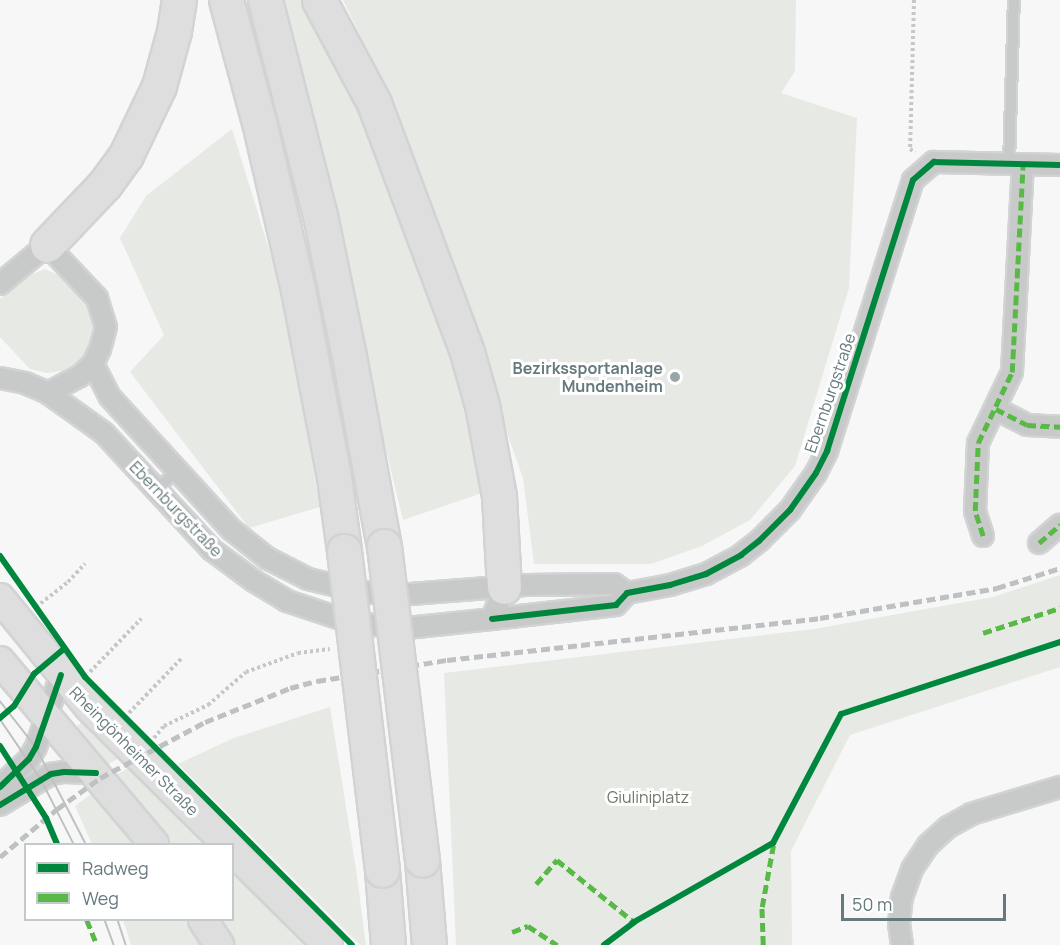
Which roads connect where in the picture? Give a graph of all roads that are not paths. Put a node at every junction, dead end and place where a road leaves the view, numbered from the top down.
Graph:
1 (179, 0) edge
2 (226, 0) edge
3 (265, 0) edge
4 (320, 0) edge
5 (1014, 0) edge
6 (1016, 164) junction
7 (1060, 165) edge
8 (47, 245) junction
9 (0, 284) edge
10 (0, 361) edge
11 (93, 364) junction
12 (7, 379) edge
13 (48, 393) junction
14 (996, 409) junction
15 (1060, 427) edge
16 (177, 471) junction
17 (157, 489) junction
18 (1060, 525) edge
19 (983, 536) dead end
20 (1039, 543) dead end
21 (504, 587) junction
22 (627, 593) junction
23 (0, 598) edge
24 (492, 619) junction
25 (0, 661) edge
26 (73, 676) junction
27 (47, 716) junction
28 (96, 773) junction
29 (0, 787) edge
30 (1060, 787) edge
31 (0, 806) edge
32 (153, 843) edge
33 (226, 843) edge
34 (234, 852) edge
35 (204, 921) edge
36 (219, 945) edge
37 (328, 945) edge
38 (388, 945) edge
39 (429, 945) edge
40 (902, 945) edge

1 - 8 highway
2 - 38 highway, bridge
3 - 39 highway, bridge
4 - 21 highway
5 - 6 lane
6 - 7 street
6 - 14 street
6 - 22 street, Ebernburgstraße
8 - 9 street
8 - 11 street
10 - 12 street, Ebernburgstraße
11 - 13 street
11 - 16 street, Ebernburgstraße
12 - 13 street, Ebernburgstraße
13 - 17 street, Ebernburgstraße
14 - 15 street
14 - 19 street
16 - 17 lane
16 - 21 street, Ebernburgstraße
17 - 24 street, Ebernburgstraße
18 - 20 street
21 - 22 street, Ebernburgstraße
21 - 24 street
22 - 24 street, Ebernburgstraße
23 - 26 main road, Rheingönheimer Straße
25 - 27 main road
26 - 27 street
26 - 33 main road, Rheingönheimer Straße
27 - 28 main road
27 - 29 street
28 - 31 street
28 - 32 main road
30 - 40 street
34 - 37 main road
35 - 36 main road

